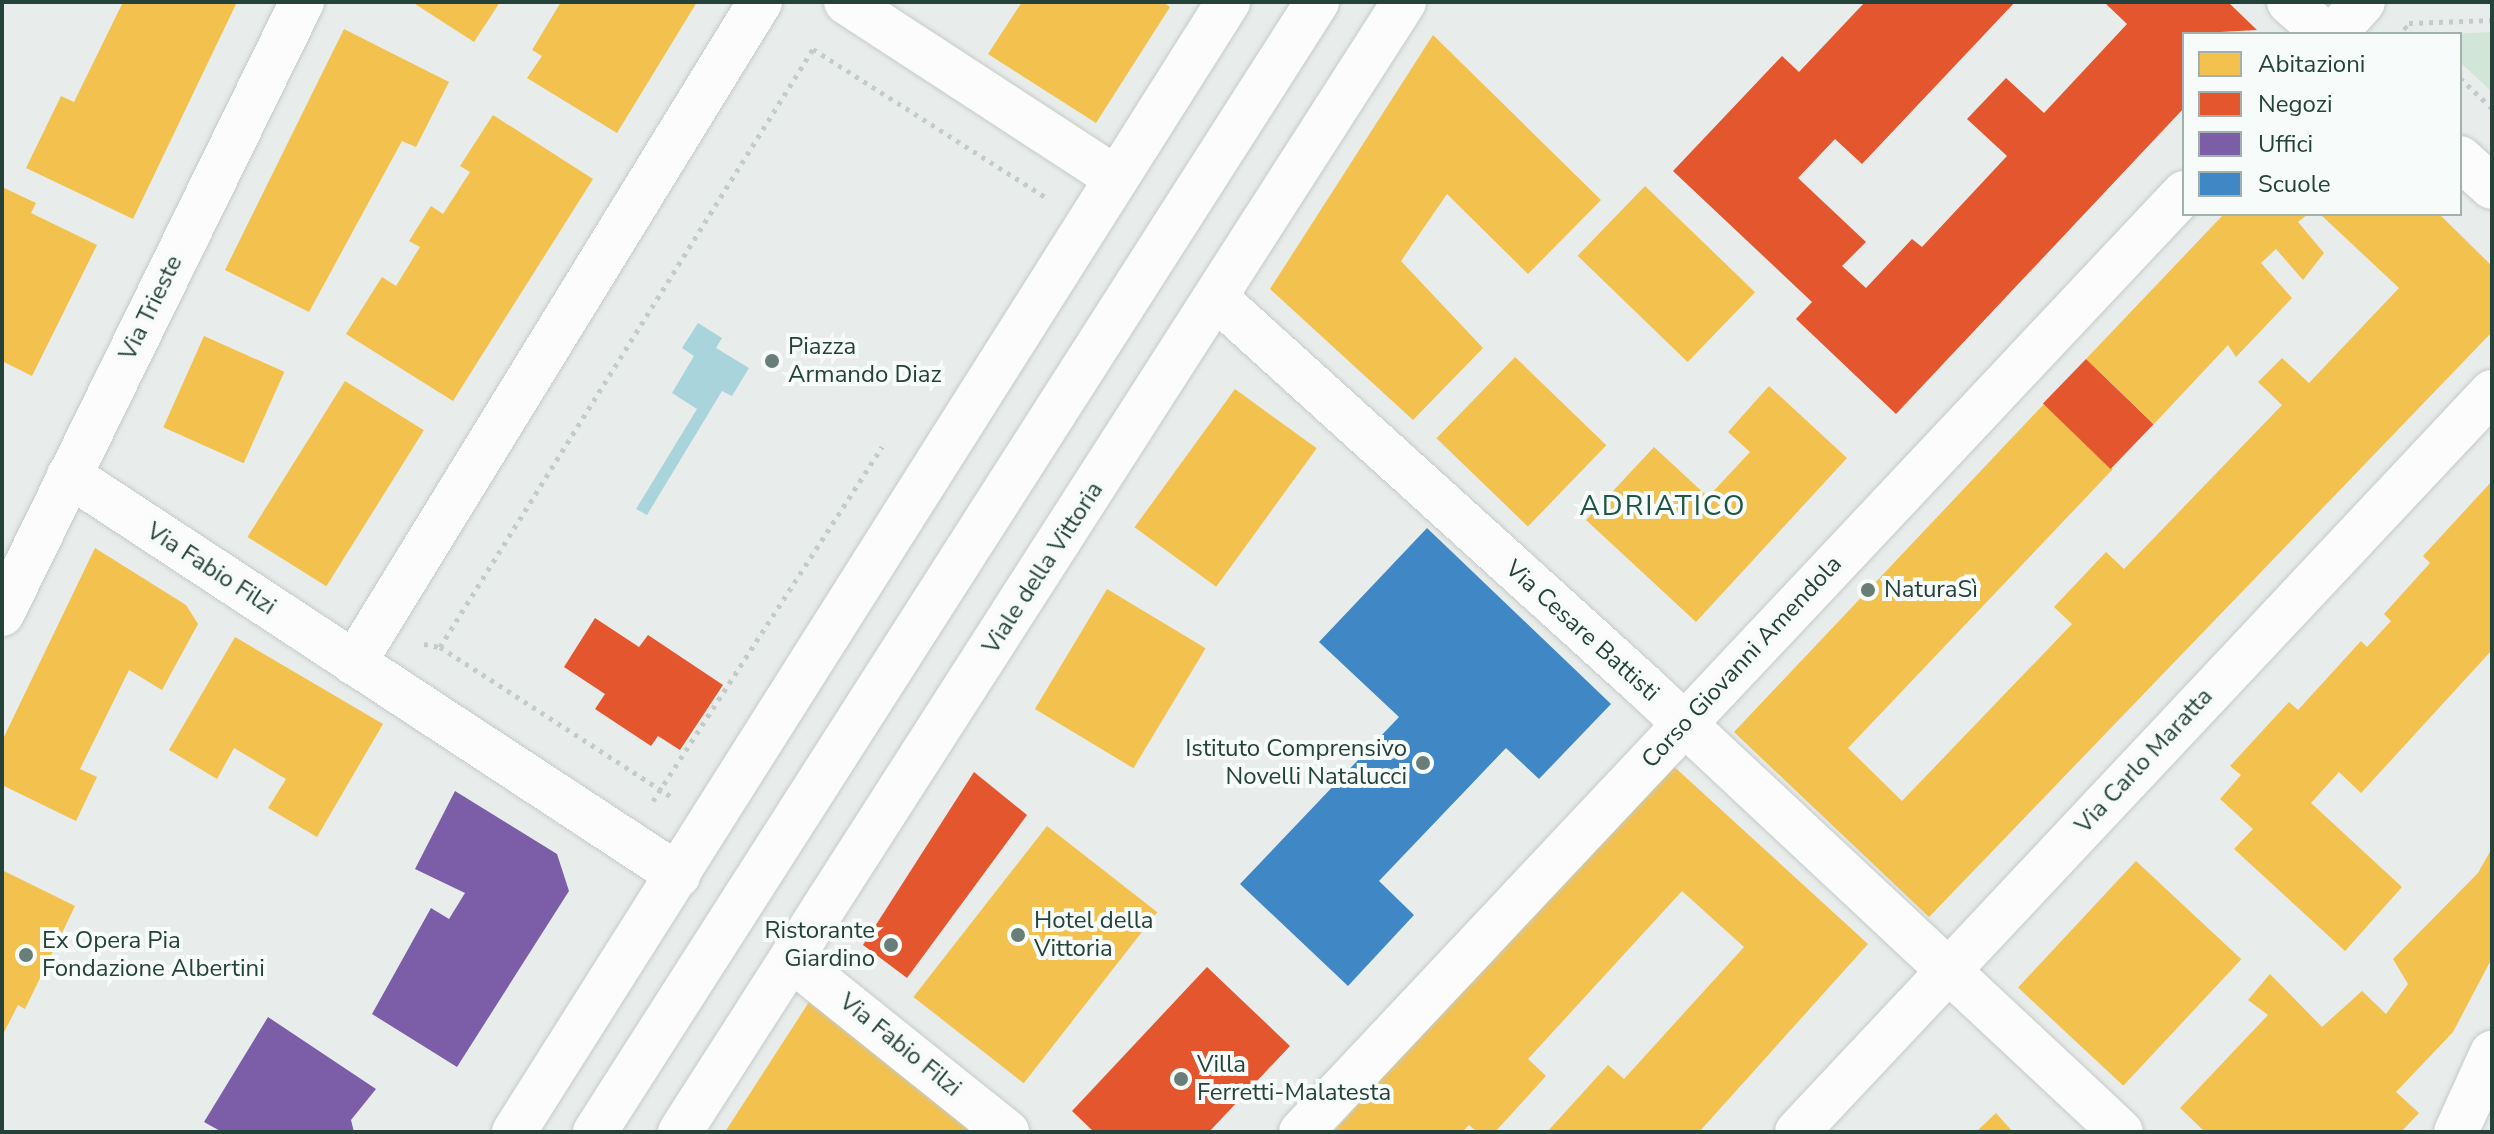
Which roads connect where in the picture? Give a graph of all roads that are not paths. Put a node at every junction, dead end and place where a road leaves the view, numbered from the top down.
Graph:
1 (302, 2) edge
2 (760, 2) edge
3 (846, 2) edge
4 (1228, 2) edge
5 (1317, 2) edge
6 (1404, 2) edge
7 (2289, 2) edge
8 (2376, 14) edge
9 (2323, 32) edge
10 (2338, 32) edge
11 (2462, 160) edge
12 (1116, 178) junction
13 (2492, 187) edge
14 (2182, 195) edge
15 (1216, 298) junction
16 (2492, 392) edge
17 (69, 475) junction
18 (2, 614) edge
19 (354, 663) junction
20 (1684, 723) junction
21 (678, 875) junction
22 (791, 959) junction
23 (1945, 972) junction
24 (2492, 1053) edge
25 (514, 1132) edge
26 (595, 1132) edge
27 (680, 1132) edge
28 (1007, 1132) edge
29 (1301, 1132) edge
30 (1797, 1132) edge
31 (2121, 1132) edge
32 (2456, 1132) edge

1 - 17 street, Via Trieste
2 - 19 street
3 - 12 street
4 - 12 street
5 - 26 street
6 - 15 street, Viale della Vittoria
7 - 9 street
8 - 10 street
11 - 13 street
12 - 21 street
14 - 20 street, Corso Giovanni Amendola
15 - 20 street, Via Cesare Battisti
15 - 22 street, Viale della Vittoria
16 - 23 street, Via Carlo Maratta
17 - 18 street, Via Trieste
17 - 19 street, Via Fabio Filzi
19 - 21 street
20 - 23 street, Via Cesare Battisti
20 - 29 street, Corso Giovanni Amendola
21 - 25 street
22 - 27 street, Viale della Vittoria
22 - 28 street, Via Fabio Filzi
23 - 30 street, Via Carlo Maratta
23 - 31 street, Via Cesare Battisti
24 - 32 street

